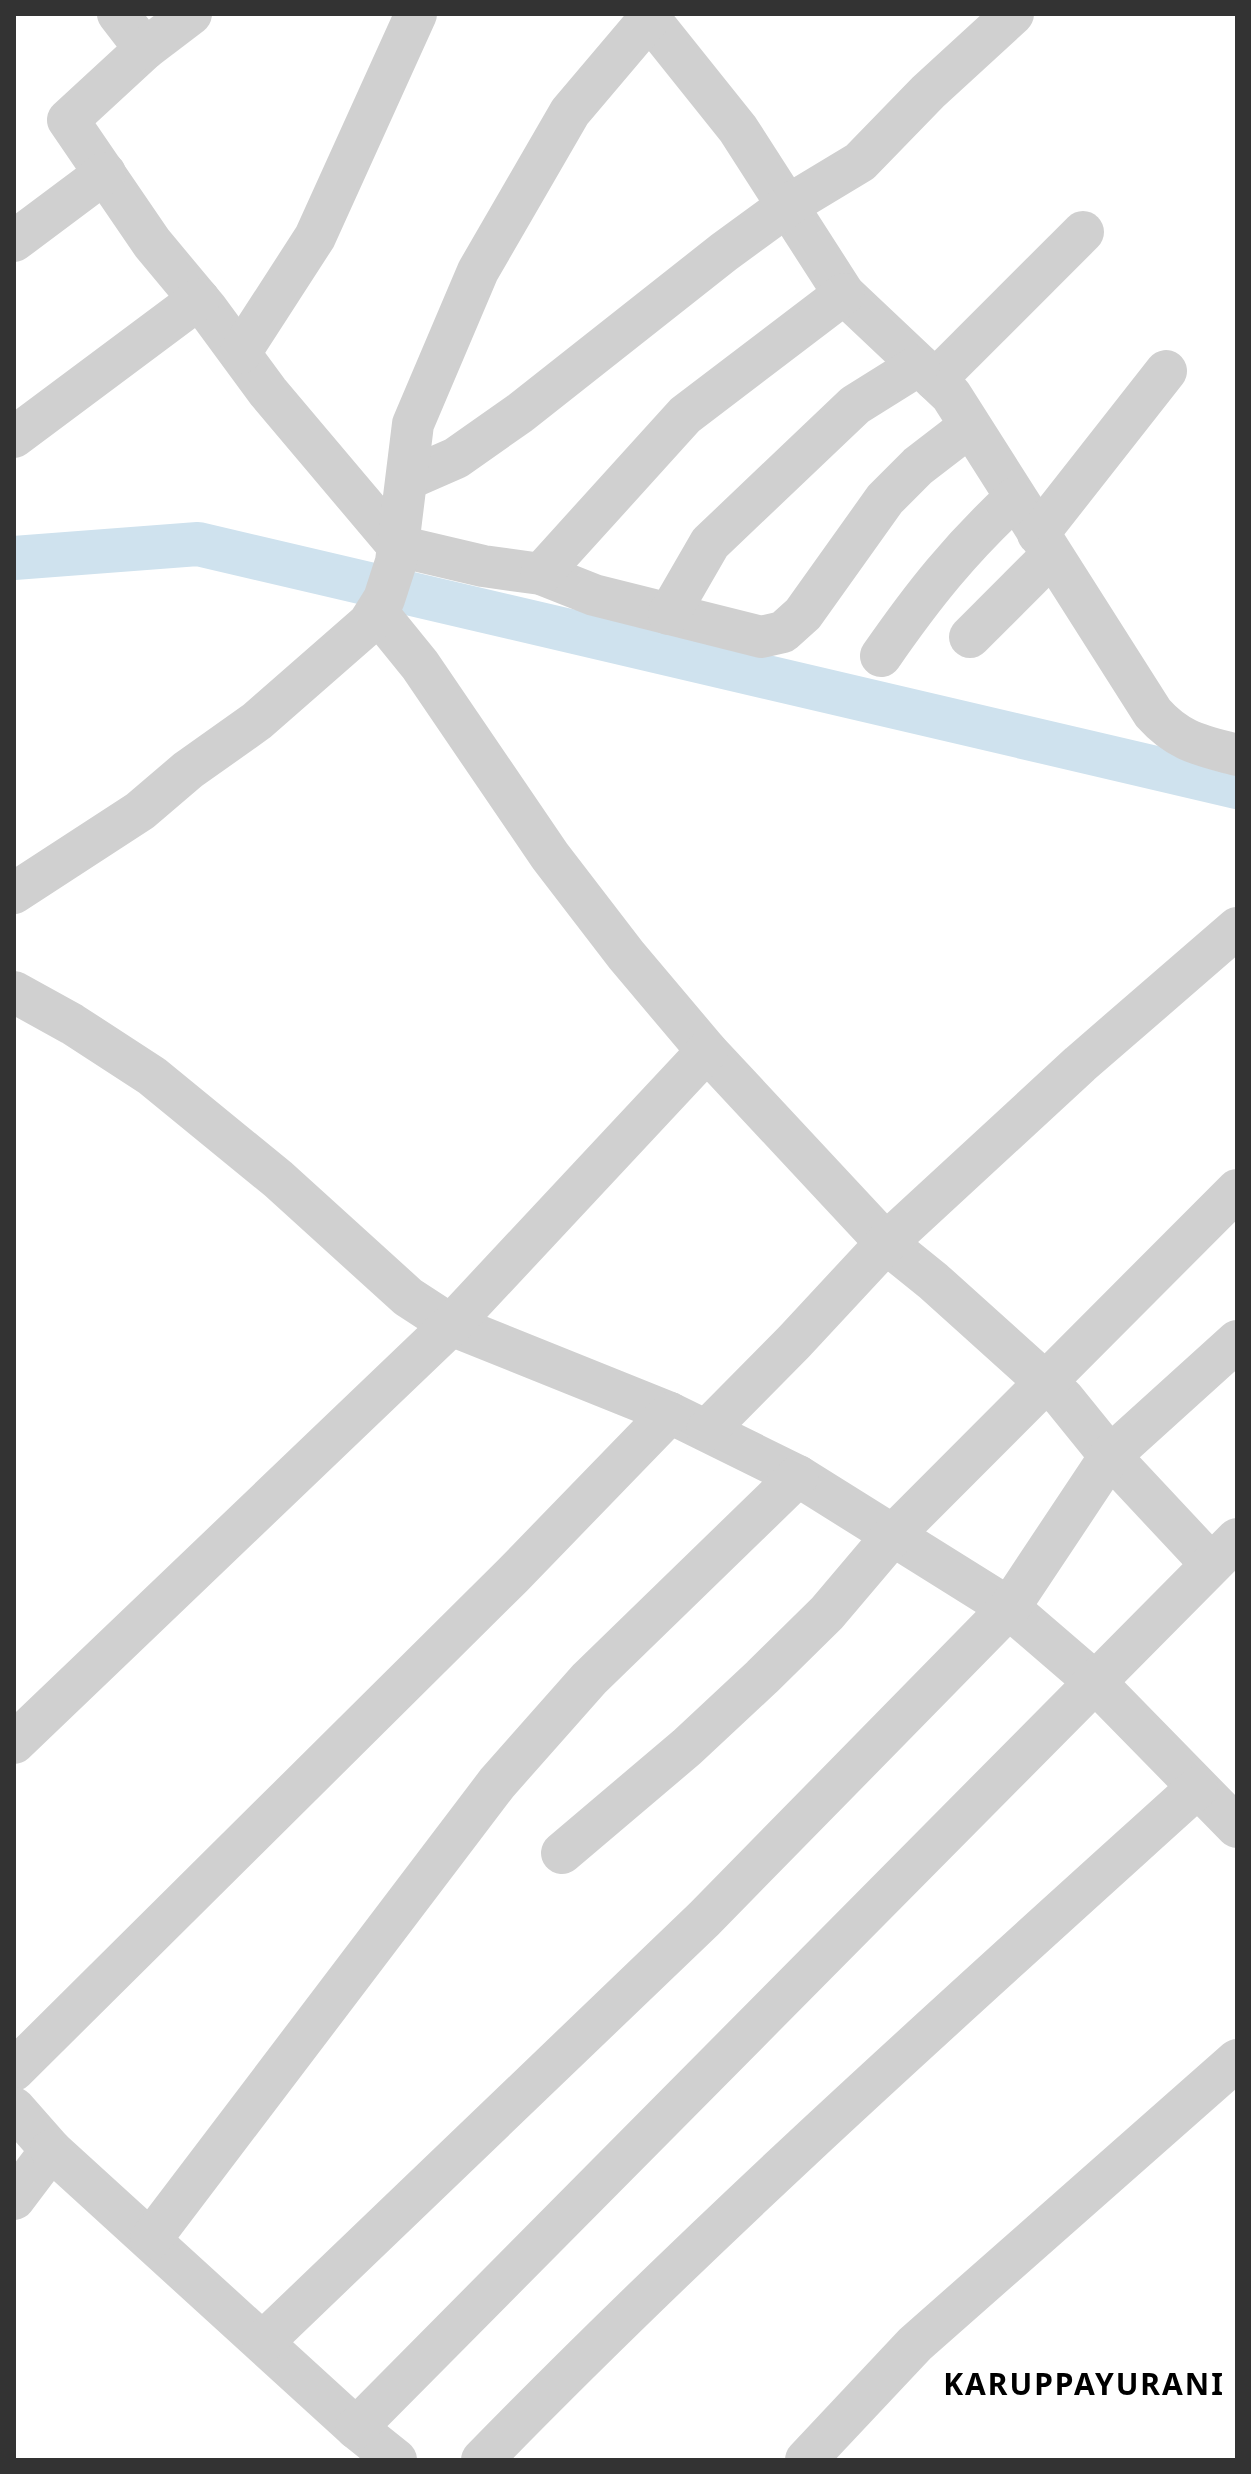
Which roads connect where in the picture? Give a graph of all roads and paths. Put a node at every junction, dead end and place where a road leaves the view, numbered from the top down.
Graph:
1 (118, 14) edge
2 (191, 14) edge
3 (416, 14) edge
4 (1013, 14) edge
5 (652, 16) edge
6 (145, 49) junction
7 (105, 173) junction
8 (787, 206) junction
9 (1083, 232) dead end
10 (14, 241) edge
11 (844, 294) junction
12 (199, 299) junction
13 (240, 353) junction
14 (1166, 371) dead end
15 (927, 372) junction
16 (970, 426) junction
17 (14, 437) edge
18 (408, 479) junction
19 (1015, 498) junction
20 (1045, 545) junction
21 (541, 574) junction
22 (389, 580) junction
23 (669, 614) junction
24 (970, 637) dead end
25 (881, 656) dead end
26 (1237, 755) edge
27 (14, 893) edge
28 (1237, 928) edge
29 (14, 992) edge
30 (707, 1051) junction
31 (1237, 1190) edge
32 (886, 1243) junction
33 (451, 1325) junction
34 (1237, 1341) edge
35 (1043, 1383) junction
36 (689, 1422) junction
37 (1110, 1456) junction
38 (798, 1476) junction
39 (894, 1534) junction
40 (1224, 1552) edge
41 (1009, 1608) junction
42 (1095, 1682) junction
43 (14, 1743) edge
44 (1197, 1788) junction
45 (1237, 1827) edge
46 (562, 1853) dead end
47 (1237, 2060) edge
48 (14, 2070) edge
49 (14, 2108) edge
50 (51, 2150) junction
51 (14, 2199) edge
52 (151, 2239) junction
53 (263, 2342) junction
54 (356, 2428) junction
55 (396, 2460) edge
56 (482, 2460) edge
57 (806, 2460) edge

1 - 6 street
2 - 6 street
3 - 13 street
4 - 8 street
5 - 8 street
5 - 18 street
6 - 7 street
7 - 10 street
7 - 12 street
8 - 11 street
8 - 18 street
9 - 15 street
11 - 15 street
11 - 21 street
12 - 13 street
12 - 17 street
13 - 22 street
14 - 20 street
15 - 16 street
15 - 23 street
16 - 19 street
16 - 23 street
18 - 22 street
19 - 20 street
19 - 25 street
20 - 24 street
20 - 26 street
21 - 22 street
21 - 23 street
22 - 27 street
22 - 30 street
28 - 32 street
29 - 33 street
30 - 32 street
30 - 33 street
31 - 35 street
32 - 35 street
32 - 36 street
33 - 36 street
33 - 43 street
34 - 37 street
35 - 37 street
35 - 39 street
36 - 38 street
36 - 48 street
37 - 40 street
37 - 41 street
38 - 39 street
38 - 52 street
39 - 41 street
39 - 46 street
40 - 42 street
41 - 42 street
41 - 53 street
42 - 44 street
42 - 54 street
44 - 45 street
44 - 56 street
47 - 57 street
49 - 50 street
50 - 51 street
50 - 52 street
52 - 53 street
53 - 54 street
54 - 55 street

